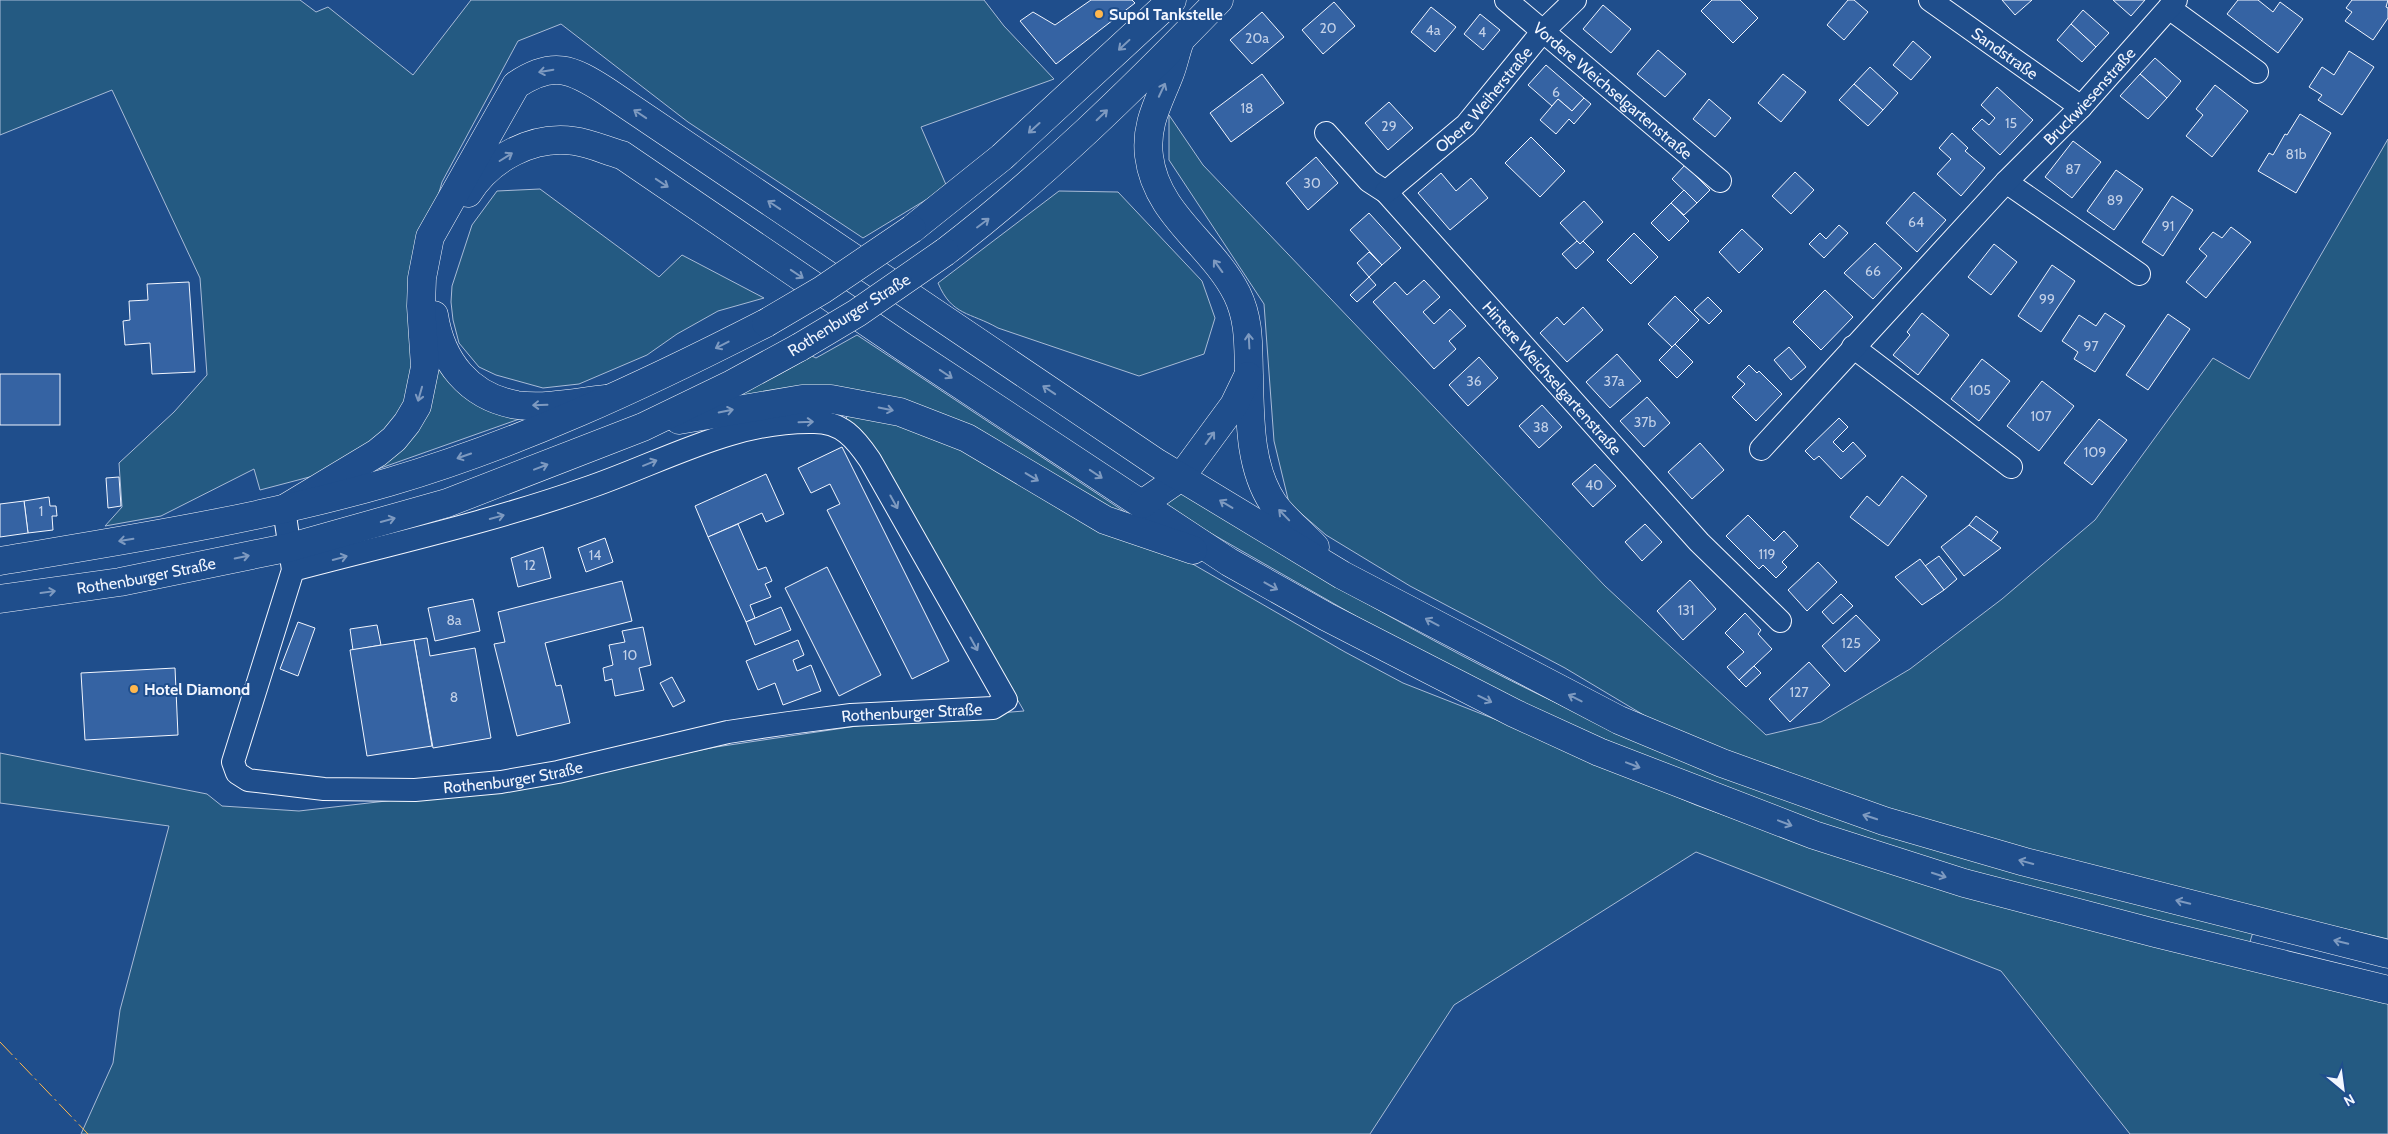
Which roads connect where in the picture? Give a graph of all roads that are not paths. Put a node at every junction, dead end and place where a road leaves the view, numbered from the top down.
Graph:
1 (1172, 0) edge
2 (1219, 0) edge
3 (1506, 0) edge
4 (1575, 0) edge
5 (1936, 2) edge
6 (2172, 4) edge
7 (1543, 31) junction
8 (1180, 41) junction
9 (2258, 72) dead end
10 (2081, 107) junction
11 (1326, 133) dead end
12 (1720, 181) dead end
13 (2006, 182) junction
14 (1386, 192) junction
15 (2139, 274) dead end
16 (1853, 347) junction
17 (1249, 374) junction
18 (606, 399) junction
19 (643, 427) junction
20 (1761, 449) dead end
21 (2011, 467) dead end
22 (1181, 477) junction
23 (1142, 504) junction
24 (284, 509) junction
25 (292, 558) junction
26 (0, 561) edge
27 (1229, 562) junction
28 (1342, 575) junction
29 (0, 599) edge
30 (1780, 621) dead end
31 (2388, 954) edge
32 (2388, 990) edge

1 -> 18 main road, bridge
2 - 8 main road, Rothenburger Straße
3 - 7 street, Vordere Weichselgartenstraße
4 - 7 street, Obere Weiherstraße
5 - 10 street, Sandstraße
6 - 9 street, Bruckwiesenstraße
6 - 10 street, Bruckwiesenstraße
7 - 12 street, Vordere Weichselgartenstraße
7 - 14 street, Obere Weiherstraße
17 -> 8 main road
19 -> 8 main road, Rothenburger Straße, bridge
10 - 13 street, Bruckwiesenstraße
11 - 14 street, Hintere Weichselgartenstraße
13 - 15 street
13 - 16 street, Bruckwiesenstraße
14 - 30 street, Hintere Weichselgartenstraße
16 - 20 street, Bruckwiesenstraße
16 - 21 street
22 -> 17 main road
28 -> 17 main road
18 -> 23 main road
18 -> 24 main road
25 -> 19 main road, Rothenburger Straße
19 -> 27 main road
22 - 23 main road
22 -> 24 main road
28 -> 22 main road
23 - 27 main road
24 - 25 street, Rothenburger Straße
24 -> 26 main road
25 -> 25 street, Rothenburger Straße
29 -> 25 main road, Rothenburger Straße
27 -> 32 main road
31 -> 28 main road

